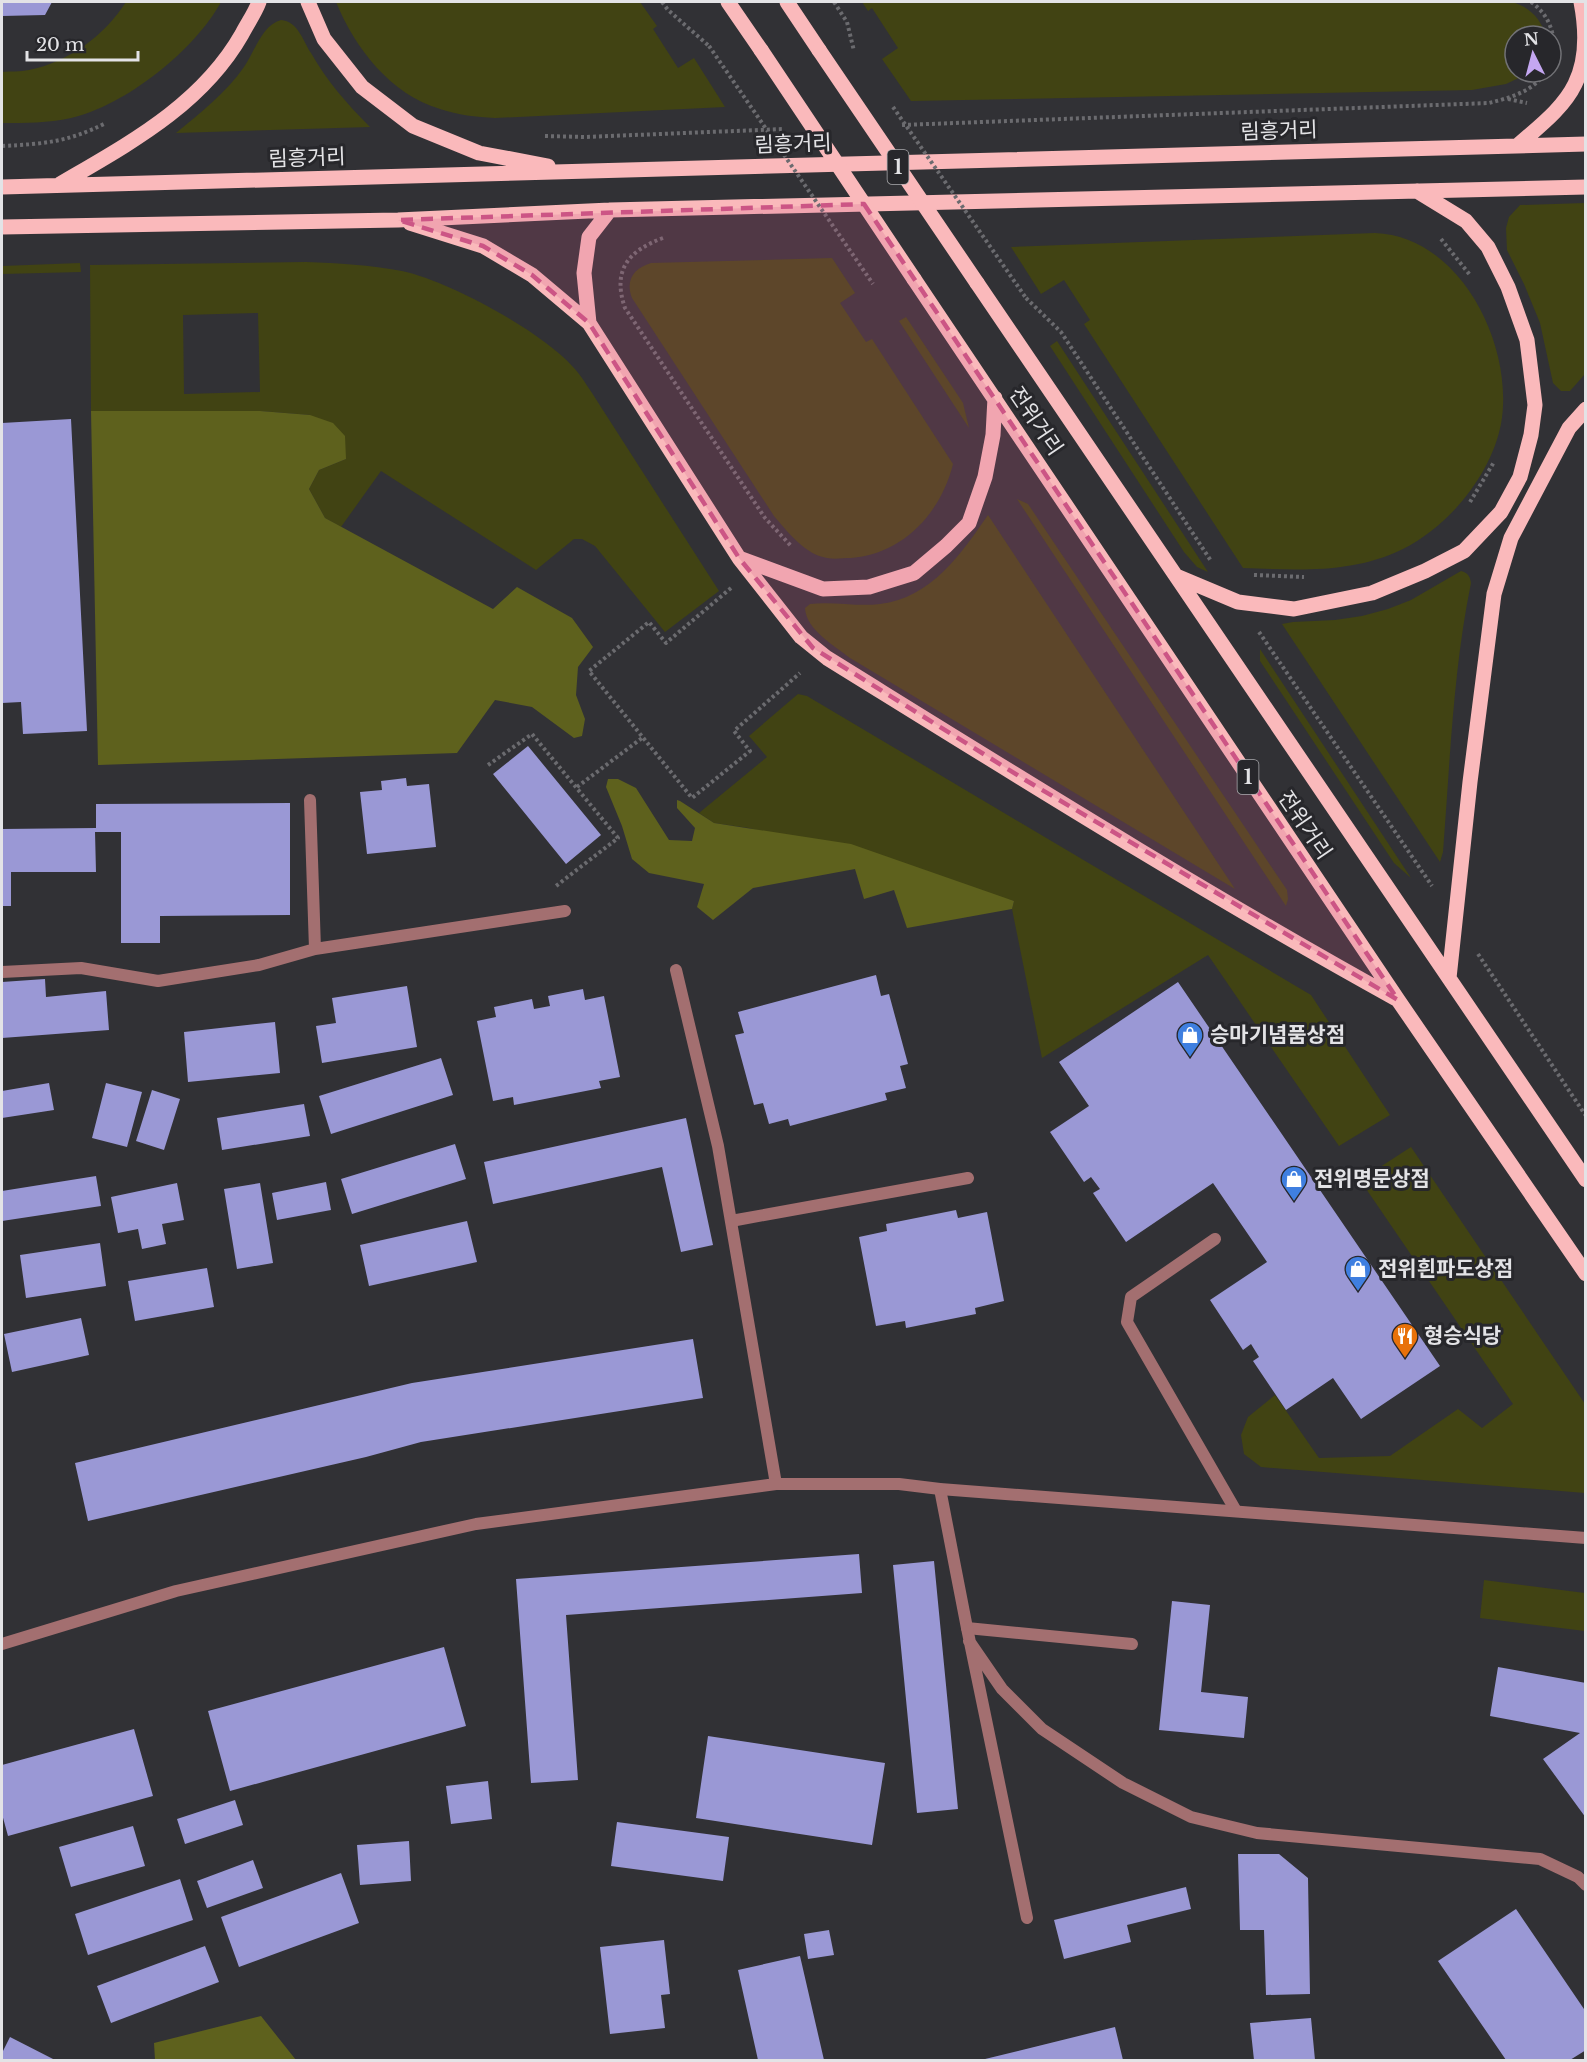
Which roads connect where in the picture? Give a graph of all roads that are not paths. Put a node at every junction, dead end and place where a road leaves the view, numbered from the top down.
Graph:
1 (258, 2) edge
2 (308, 2) edge
3 (728, 2) edge
4 (787, 2) edge
5 (1581, 2) edge
6 (1586, 144) edge
7 (1517, 146) junction
8 (578, 171) junction
9 (57, 186) junction
10 (2, 187) edge
11 (1586, 187) edge
12 (1418, 191) junction
13 (610, 210) junction
14 (398, 220) junction
15 (2, 227) edge
16 (589, 323) junction
17 (995, 398) junction
18 (1586, 409) edge
19 (739, 558) junction
20 (1176, 576) junction
21 (310, 800) dead end
22 (565, 911) dead end
23 (315, 949) junction
24 (676, 970) dead end
25 (2, 972) edge
26 (1449, 978) junction
27 (1398, 1000) junction
28 (968, 1178) dead end
29 (1586, 1180) edge
30 (731, 1221) junction
31 (1215, 1239) dead end
32 (1586, 1274) edge
33 (776, 1484) junction
34 (940, 1489) junction
35 (1236, 1511) junction
36 (1586, 1538) edge
37 (968, 1635) junction
38 (2, 1644) edge
39 (1132, 1644) dead end
40 (1586, 1885) edge
41 (1027, 1918) dead end

1 - 9 main road
2 - 8 main road
3 - 17 main road, 전위거리 / 1, bridge
4 - 20 main road, 전위거리 / 1, bridge
5 - 7 main road
6 - 7 main road, 림흥거리
7 - 8 main road, 림흥거리
8 - 9 main road, 림흥거리
9 - 10 main road, 림흥거리
11 - 12 main road
12 - 13 main road
12 - 20 main road
13 - 14 main road
13 - 16 main road
14 - 15 main road
14 - 16 main road
16 - 19 main road
17 - 19 main road
17 - 27 main road, 전위거리 / 1
18 - 26 main road
19 - 27 main road
20 - 26 main road, 전위거리 / 1
21 - 23 street
22 - 23 street
23 - 25 street
24 - 30 street
26 - 29 main road, 전위거리 / 1
27 - 32 main road, 전위거리 / 1
28 - 30 street
30 - 33 street
31 - 35 street
33 - 34 street
33 - 38 street
34 - 35 street
34 - 37 street
35 - 36 street
37 - 39 street
37 - 40 street
37 - 41 street

